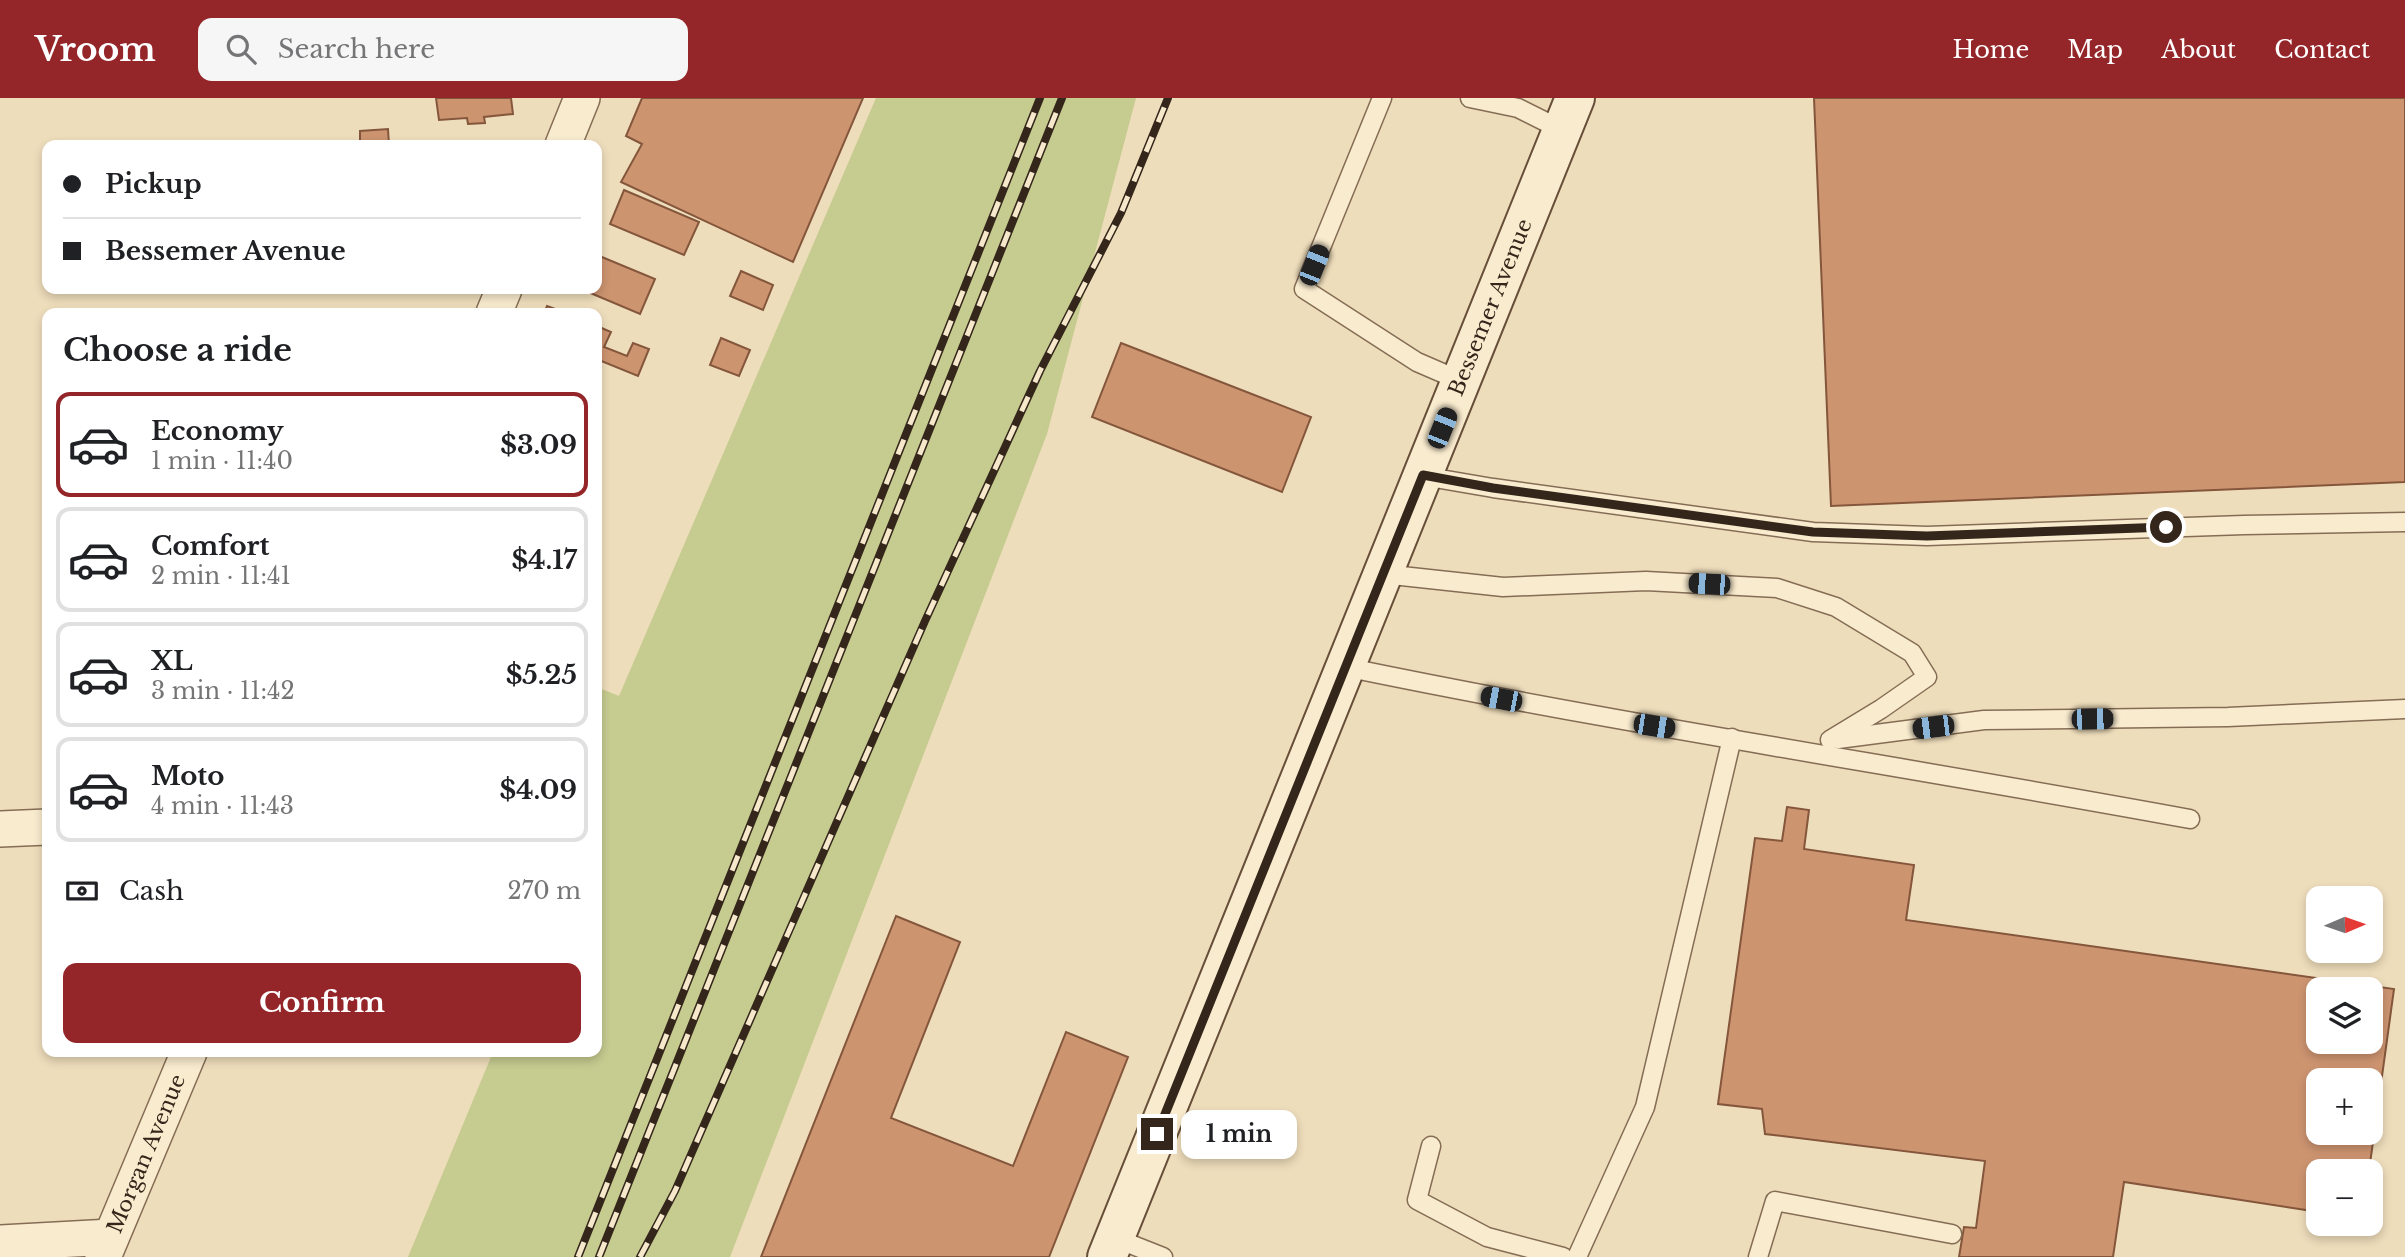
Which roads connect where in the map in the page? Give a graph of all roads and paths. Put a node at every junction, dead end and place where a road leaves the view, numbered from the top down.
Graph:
1 (582, 98) edge
2 (1382, 98) edge
3 (1470, 98) edge
4 (1569, 114) edge
5 (565, 140) edge
6 (1461, 381) junction
7 (1423, 475) junction
8 (2405, 522) edge
9 (1383, 574) junction
10 (1345, 667) junction
11 (2405, 709) edge
12 (1732, 738) junction
13 (1830, 740) junction
14 (1779, 746) junction
15 (2190, 819) dead end
16 (42, 827) edge
17 (0, 829) edge
18 (187, 1057) edge
19 (1431, 1146) dead end
20 (1952, 1234) dead end
21 (0, 1243) edge
22 (107, 1247) edge
23 (1111, 1247) edge
24 (1163, 1257) edge
25 (1563, 1257) edge
26 (1577, 1257) edge
27 (1758, 1257) edge

1 - 5 street
2 - 6 lane
3 - 4 lane
4 - 6 street, Bessemer Avenue
6 - 7 street, Bessemer Avenue
7 - 8 lane
7 - 9 street, Bessemer Avenue
9 - 10 street, Bessemer Avenue
9 - 13 lane
10 - 12 lane
10 - 23 street, Bessemer Avenue
11 - 13 lane
12 - 14 lane
12 - 26 lane
13 - 14 lane
14 - 15 lane
16 - 17 street
18 - 22 street, Morgan Avenue
19 - 25 lane
20 - 27 lane
21 - 22 street
23 - 24 lane

